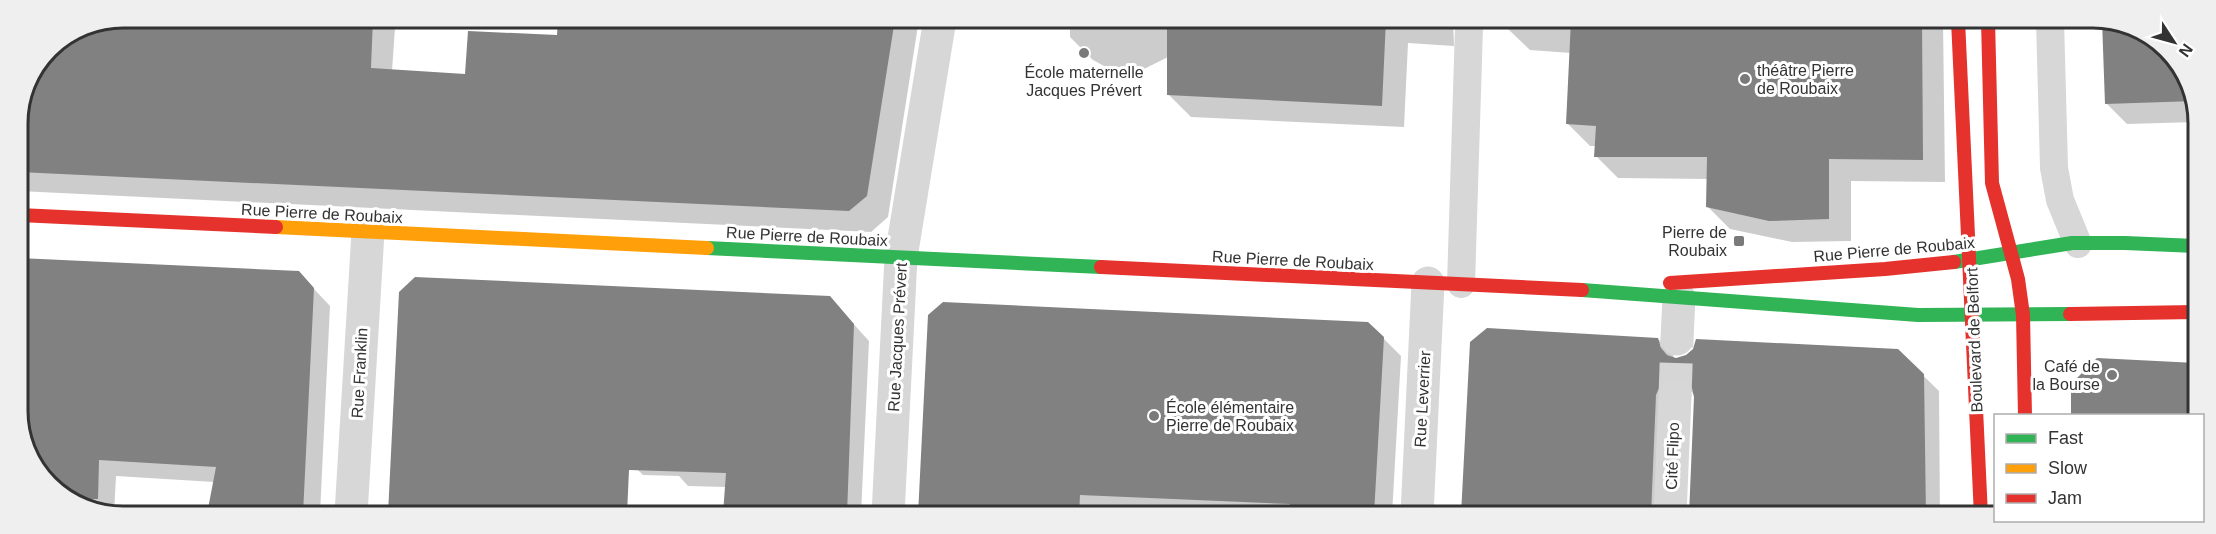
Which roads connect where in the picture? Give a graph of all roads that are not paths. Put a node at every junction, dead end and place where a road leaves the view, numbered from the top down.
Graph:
1 (939, 28) edge
2 (1469, 28) edge
3 (1958, 28) edge
4 (1988, 28) edge
5 (2050, 28) edge
6 (29, 215) edge
7 (368, 232) junction
8 (2078, 244) junction
9 (2188, 246) edge
10 (2011, 253) junction
11 (901, 257) junction
12 (1970, 260) junction
13 (1428, 283) junction
14 (1461, 284) junction
15 (1594, 291) junction
16 (1678, 298) junction
17 (2188, 312) edge
18 (2023, 315) junction
19 (1972, 316) junction
20 (1677, 339) tunnel mouth
21 (1675, 396) tunnel mouth
22 (2025, 414) edge
23 (1417, 505) edge
24 (1670, 505) edge
25 (1981, 505) edge
26 (351, 506) edge
27 (888, 506) edge

1 - 11 street, Rue Jacques Prévert
2 - 14 lane
3 - 12 street, Boulevard de Belfort
4 - 10 street
5 - 8 lane
6 - 7 street, Rue Pierre de Roubaix
7 - 11 street, Rue Pierre de Roubaix
7 - 26 street, Rue Franklin
8 - 9 street, Rue Pierre de Roubaix
8 - 10 street, Rue Pierre de Roubaix
10 - 12 street, Rue Pierre de Roubaix
10 - 18 street
11 - 13 street, Rue Pierre de Roubaix
11 - 27 street, Rue Jacques Prévert
12 - 15 street, Rue Pierre de Roubaix
12 - 19 street, Boulevard de Belfort
13 - 14 street, Rue Pierre de Roubaix
13 - 23 street, Rue Leverrier
14 - 15 street, Rue Pierre de Roubaix
15 - 16 street, Rue Pierre de Roubaix
16 - 19 street, Rue Pierre de Roubaix
16 - 20 street
17 - 18 street, Rue Pierre de Roubaix
18 - 19 street, Rue Pierre de Roubaix
18 - 22 street
19 - 25 street, Boulevard de Belfort
21 - 24 street, Cité Flipo

